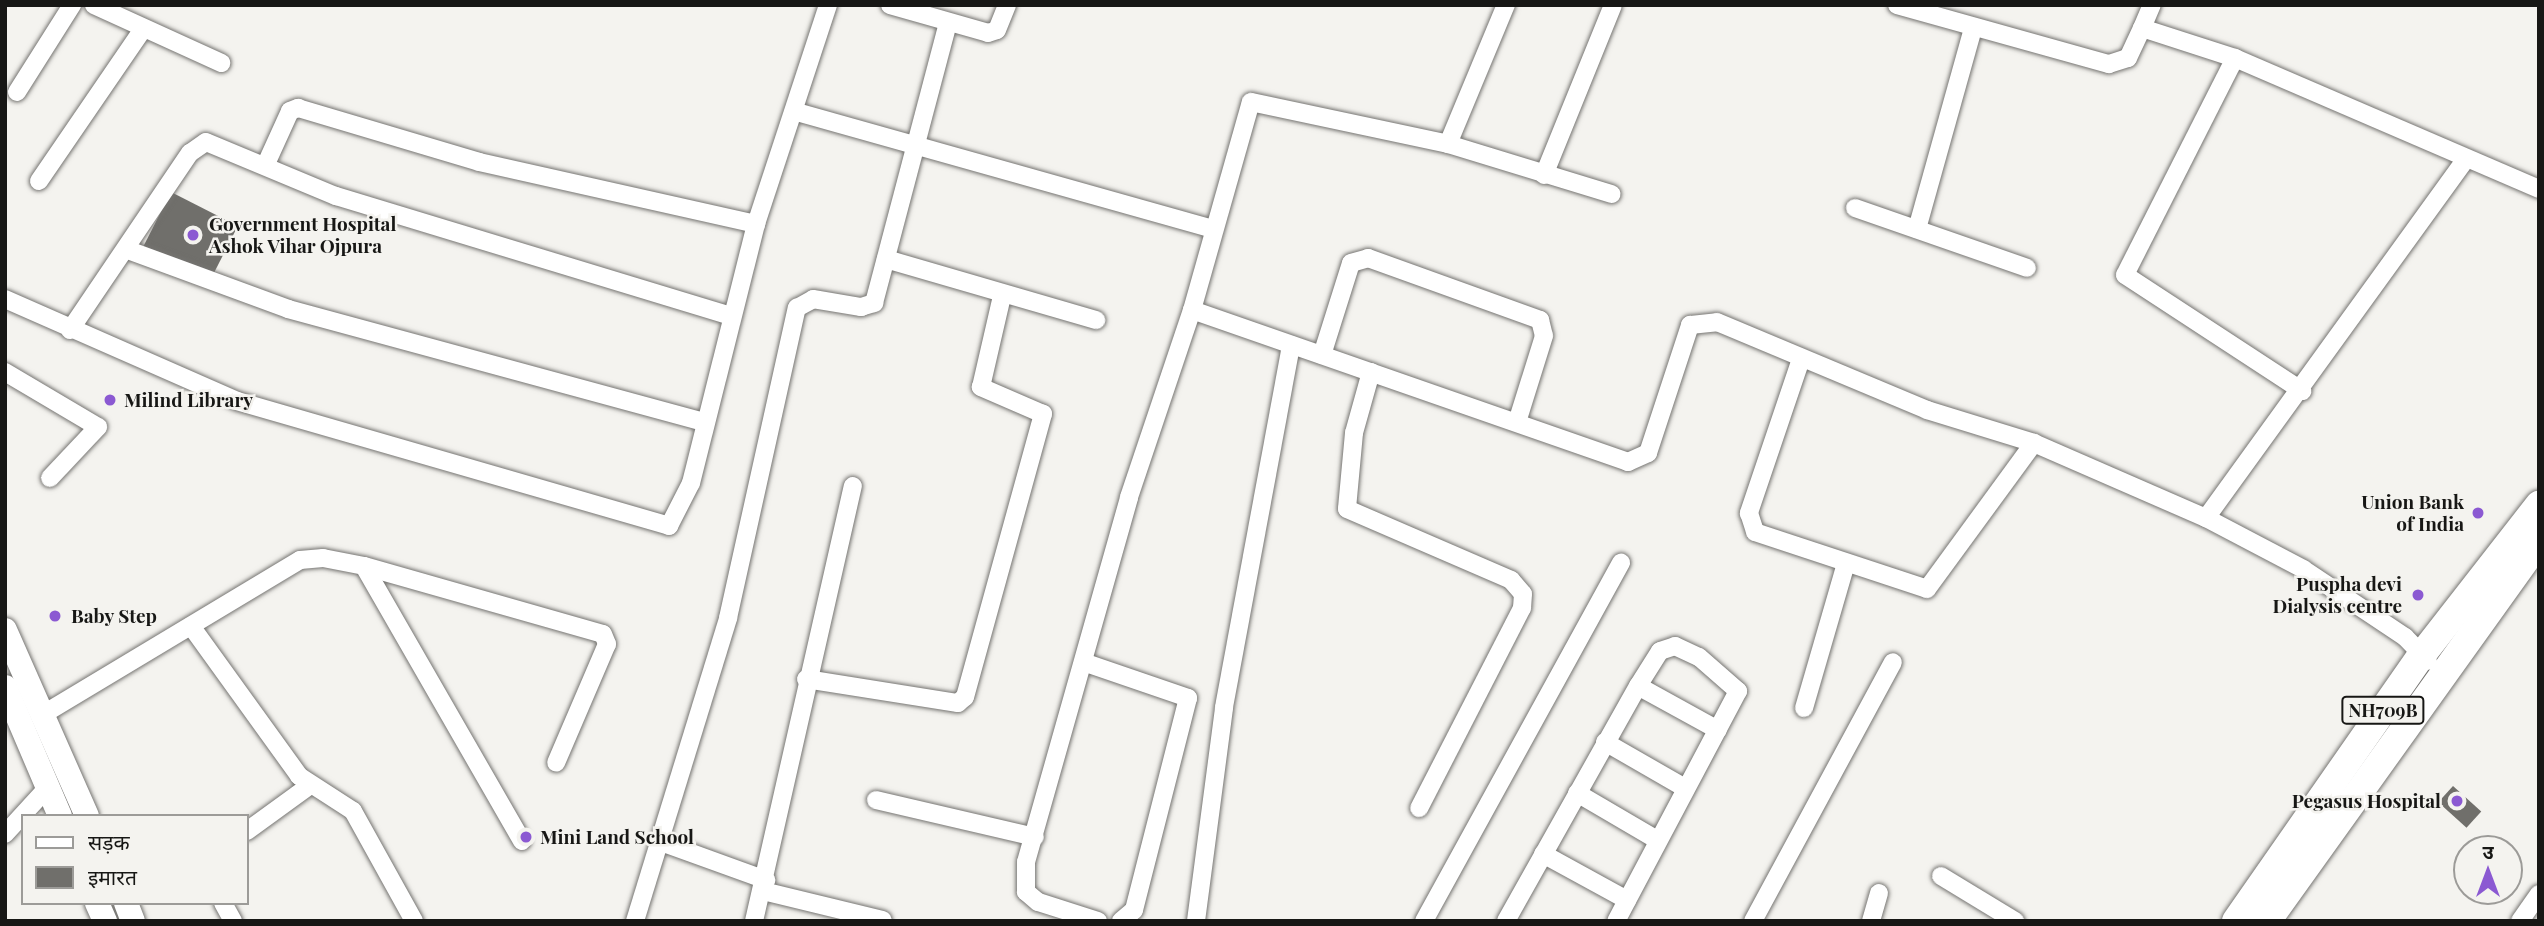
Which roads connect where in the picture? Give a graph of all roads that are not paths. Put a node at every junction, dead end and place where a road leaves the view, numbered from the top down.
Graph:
1 (72, 5) edge
2 (94, 5) edge
3 (828, 5) edge
4 (890, 5) edge
5 (1007, 5) edge
6 (1506, 5) edge
7 (1614, 5) edge
8 (1897, 5) edge
9 (2152, 5) edge
10 (948, 23) junction
11 (2142, 28) junction
12 (143, 29) junction
13 (1973, 29) junction
14 (2235, 58) junction
15 (221, 63) dead end
16 (17, 92) dead end
17 (797, 111) junction
18 (1448, 144) junction
19 (913, 145) junction
20 (2466, 159) junction
21 (266, 164) junction
22 (1544, 175) junction
23 (39, 181) dead end
24 (2539, 188) edge
25 (1612, 194) dead end
26 (1855, 208) dead end
27 (756, 224) junction
28 (1213, 229) junction
29 (1917, 229) junction
30 (128, 250) junction
31 (886, 258) junction
32 (2027, 268) dead end
33 (1002, 296) junction
34 (5, 299) edge
35 (1192, 310) junction
36 (730, 316) junction
37 (1096, 320) dead end
38 (69, 330) junction
39 (1291, 345) junction
40 (1322, 355) junction
41 (1801, 359) junction
42 (5, 372) edge
43 (1371, 372) junction
44 (2302, 391) junction
45 (703, 422) junction
46 (1517, 422) junction
47 (2034, 443) junction
48 (50, 478) dead end
49 (853, 486) dead end
50 (2539, 505) edge
51 (2206, 518) junction
52 (2539, 541) edge
53 (1621, 563) dead end
54 (1846, 563) junction
55 (364, 566) junction
56 (191, 626) junction
57 (5, 630) edge
58 (2421, 656) junction
59 (1086, 663) junction
60 (1893, 663) dead end
61 (2445, 674) junction
62 (806, 679) junction
63 (1638, 686) junction
64 (5, 687) edge
65 (1804, 708) dead end
66 (42, 715) junction
67 (1718, 730) junction
68 (1605, 742) junction
69 (556, 763) dead end
70 (309, 786) junction
71 (48, 787) junction
72 (1685, 789) junction
73 (1577, 793) junction
74 (876, 800) dead end
75 (1419, 808) dead end
76 (23, 814) edge
77 (59, 814) edge
78 (86, 814) edge
79 (21, 817) edge
80 (248, 830) edge
81 (5, 834) edge
82 (1035, 837) junction
83 (1657, 840) junction
84 (522, 841) dead end
85 (661, 842) junction
86 (1543, 854) junction
87 (1941, 876) dead end
88 (764, 885) junction
89 (1879, 893) dead end
90 (2539, 894) edge
91 (1627, 900) junction
92 (98, 905) edge
93 (127, 905) edge
94 (224, 905) edge
95 (883, 920) edge
96 (105, 921) edge
97 (134, 921) edge
98 (233, 921) edge
99 (414, 921) edge
100 (635, 921) edge
101 (754, 921) edge
102 (1098, 921) edge
103 (1121, 921) edge
104 (1196, 921) edge
105 (1424, 921) edge
106 (1506, 921) edge
107 (1616, 921) edge
108 (1753, 921) edge
109 (1871, 921) edge
110 (2015, 921) edge
111 (2236, 921) edge
112 (2267, 921) edge
113 (2520, 921) edge

1 - 16 street
2 - 12 street
3 - 17 street
4 - 10 street
5 - 10 street
6 - 18 street
7 - 22 street
8 - 13 street
9 - 11 street
10 - 19 street
11 - 13 street
11 - 14 street
12 - 15 street
12 - 23 street
13 - 29 street
14 - 20 street
14 - 44 street
17 - 19 street
17 - 27 street
18 - 22 street
18 - 28 street
19 - 28 street
19 - 31 street
20 - 24 street
20 - 44 street
21 - 27 street
21 - 30 street
21 - 36 street
22 - 25 street
26 - 29 street
27 - 36 street
28 - 35 street
29 - 32 street
30 - 38 street
30 - 45 street
31 - 33 street
31 - 85 street
33 - 37 street
33 - 62 street
34 - 38 street
35 - 39 street
35 - 59 street
36 - 45 street
38 - 45 street
39 - 40 street
39 - 104 street
40 - 43 street
40 - 46 street
41 - 46 street
41 - 47 street
41 - 54 street
42 - 48 street
43 - 46 street
43 - 75 street
44 - 51 street
47 - 51 street
47 - 54 street
49 - 62 street
50 - 58 highway, NH709B
51 - 58 street
52 - 61 highway, NH709B
53 - 105 street
54 - 65 street
55 - 56 street
55 - 69 street
55 - 84 street
56 - 66 street
56 - 70 street
57 - 66 main road
58 - 61 street
58 - 111 highway, NH709B
59 - 82 street
59 - 103 street
60 - 108 street
61 - 112 highway, NH709B
62 - 88 street
63 - 67 street
63 - 67 street
63 - 68 street
64 - 71 main road
66 - 78 main road
67 - 72 street
68 - 72 street
68 - 73 street
70 - 80 street
70 - 99 street
71 - 76 street
71 - 77 main road
72 - 83 street
73 - 83 street
73 - 86 street
74 - 82 street
79 - 81 street
82 - 102 street
83 - 91 street
85 - 88 street
85 - 100 street
86 - 91 street
86 - 106 street
87 - 110 street
88 - 95 street
88 - 101 street
89 - 109 street
90 - 113 street
91 - 107 street
92 - 96 main road
93 - 97 main road
94 - 98 street

